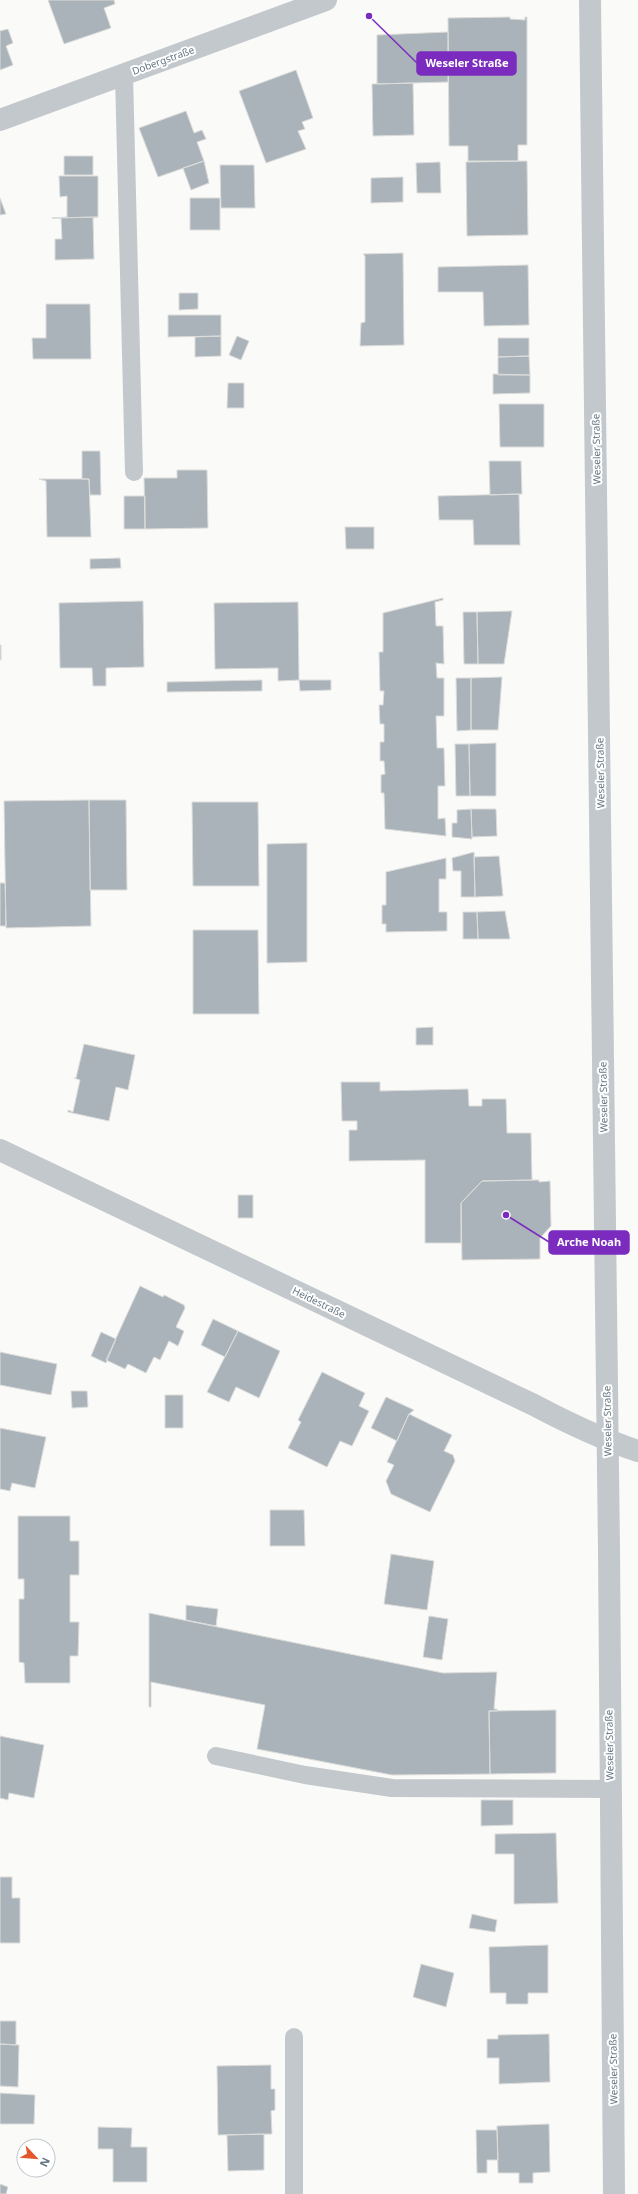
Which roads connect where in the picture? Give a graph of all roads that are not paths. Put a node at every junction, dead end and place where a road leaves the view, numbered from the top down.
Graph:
1 (326, 0) edge
2 (590, 0) edge
3 (124, 75) junction
4 (0, 120) edge
5 (134, 472) dead end
6 (0, 1150) edge
7 (608, 1441) junction
8 (638, 1451) edge
9 (216, 1756) dead end
10 (610, 1789) junction
11 (294, 2037) dead end
12 (294, 2194) edge
13 (614, 2194) edge

1 - 3 street, Dobergstraße
2 - 7 street, Weseler Straße
3 - 4 street, Dobergstraße
3 - 5 lane
6 - 7 street, Heidestraße
7 - 8 street, Heidestraße
7 - 10 street, Weseler Straße
9 - 10 lane
10 - 13 street, Weseler Straße
11 - 12 lane

